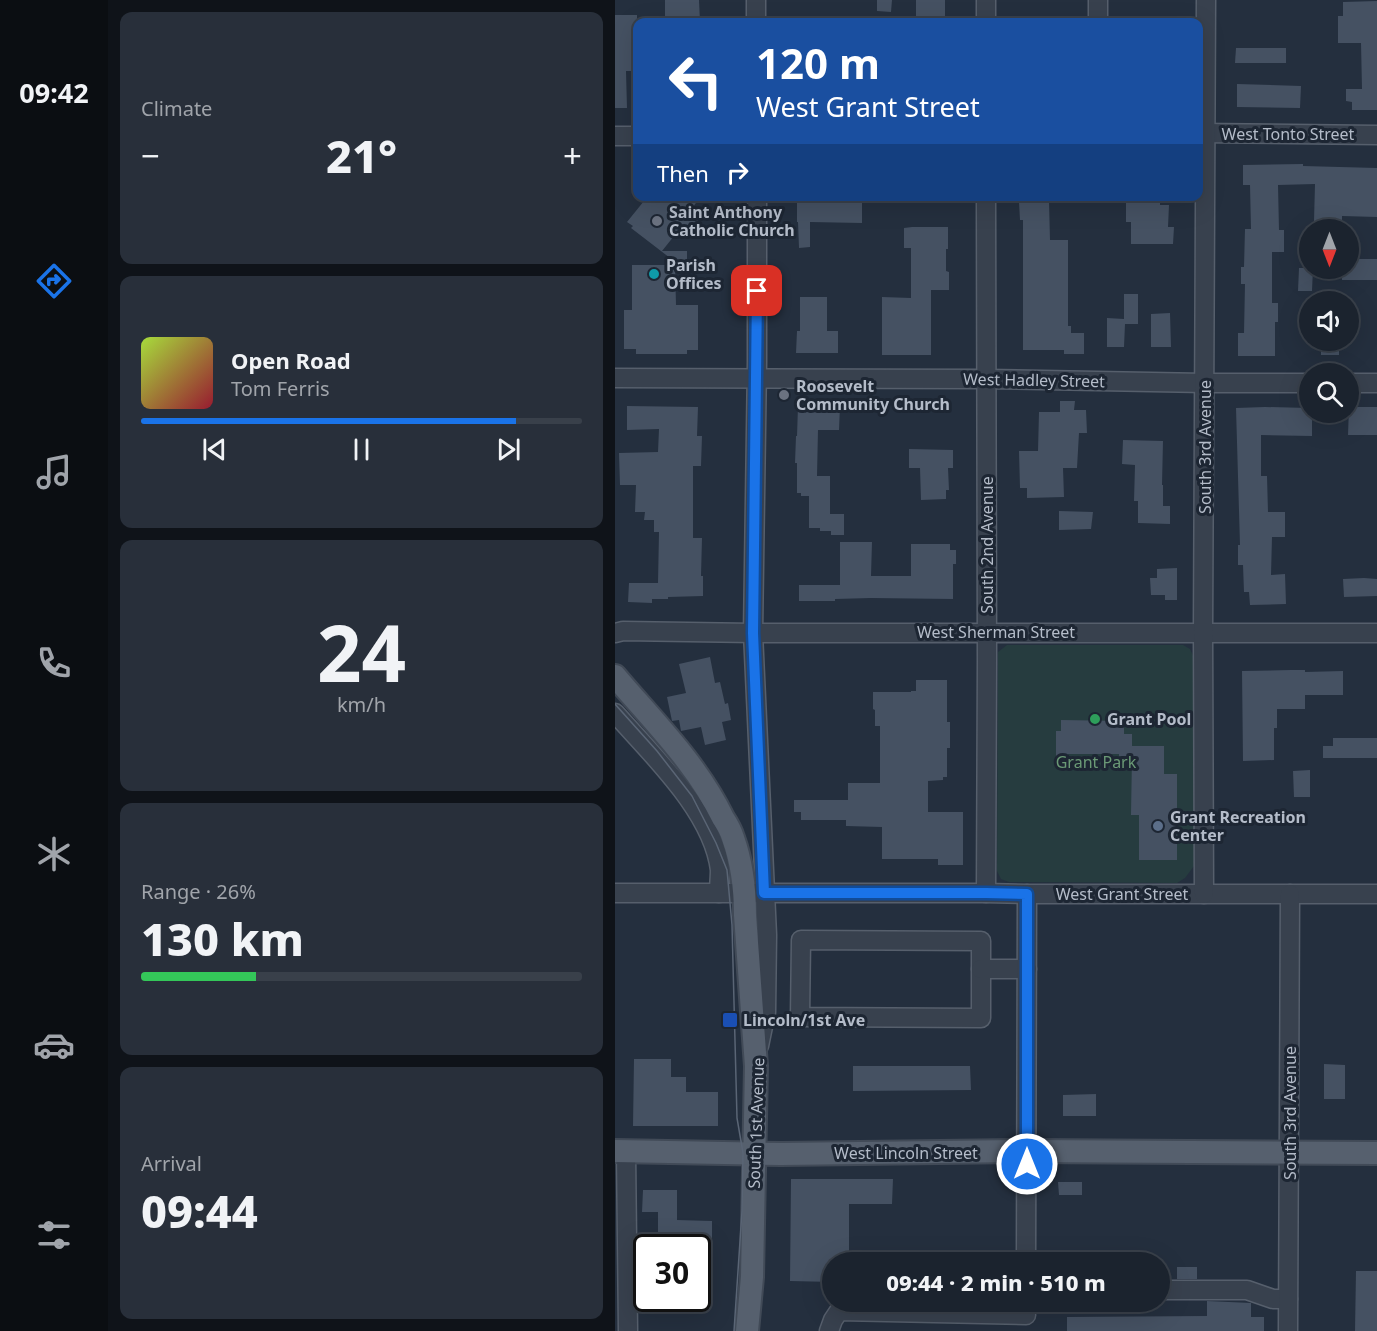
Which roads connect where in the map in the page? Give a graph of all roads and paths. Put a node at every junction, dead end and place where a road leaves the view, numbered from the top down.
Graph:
1 (756, 0) edge
2 (986, 0) edge
3 (1098, 0) edge
4 (1206, 0) edge
5 (756, 18) edge
6 (986, 18) edge
7 (1098, 18) edge
8 (1203, 100) edge
9 (1203, 134) edge
10 (1377, 135) edge
11 (615, 136) edge
12 (633, 136) edge
13 (757, 201) edge
14 (986, 201) edge
15 (1203, 201) edge
16 (615, 378) edge
17 (757, 378) junction
18 (987, 379) junction
19 (1205, 383) junction
20 (1299, 383) edge
21 (1359, 383) edge
22 (1377, 383) edge
23 (987, 632) junction
24 (615, 633) edge
25 (753, 633) junction
26 (1203, 633) junction
27 (1377, 633) edge
28 (615, 676) edge
29 (615, 713) edge
30 (615, 893) edge
31 (719, 893) junction
32 (755, 893) junction
33 (986, 893) junction
34 (1027, 894) junction
35 (1204, 894) junction
36 (1290, 894) junction
37 (1377, 894) edge
38 (981, 969) junction
39 (1027, 969) junction
40 (621, 1151) edge
41 (1027, 1151) junction
42 (754, 1153) junction
43 (1290, 1153) junction
44 (1377, 1153) edge
45 (1026, 1252) edge
46 (1170, 1290) edge
47 (1288, 1299) junction
48 (1026, 1313) edge
49 (628, 1331) edge
50 (747, 1331) edge
51 (829, 1331) edge
52 (1288, 1331) edge

1 - 5 street
2 - 6 street
3 - 7 street
4 - 8 street, South 3rd Avenue
9 - 10 street, West Tonto Street
11 - 12 street
13 - 17 street
14 - 18 street, South 2nd Avenue
15 - 19 street, South 3rd Avenue
16 - 17 street, West Hadley Street
17 - 18 street, West Hadley Street
17 - 25 street
18 - 19 street, West Hadley Street
18 - 23 street, South 2nd Avenue
19 - 20 street, West Hadley Street
19 - 26 street, South 3rd Avenue
21 - 22 street
23 - 25 street, West Sherman Street
23 - 26 street, West Sherman Street
23 - 33 street, South 2nd Avenue
24 - 25 street, West Sherman Street
25 - 32 street
26 - 27 street, West Sherman Street
26 - 35 street, South 3rd Avenue
28 - 32 main road, South 1st Avenue
29 - 31 street
30 - 31 street, West Grant Street
31 - 32 street, West Grant Street
32 - 33 street, West Grant Street
32 - 42 main road, South 1st Avenue
33 - 34 street, West Grant Street
34 - 35 street, West Grant Street
34 - 39 street
35 - 36 street, West Grant Street
36 - 37 street, West Grant Street
36 - 43 street, South 3rd Avenue
38 - 38 street
38 - 39 street
39 - 41 street
40 - 42 main road, West Lincoln Street
40 - 49 street
41 - 42 main road, West Lincoln Street
41 - 43 main road, West Lincoln Street
41 - 45 street
42 - 50 main road, South 1st Avenue
43 - 44 main road, West Lincoln Street
43 - 47 street, South 3rd Avenue
46 - 47 street
47 - 52 street, South 3rd Avenue
48 - 51 street

